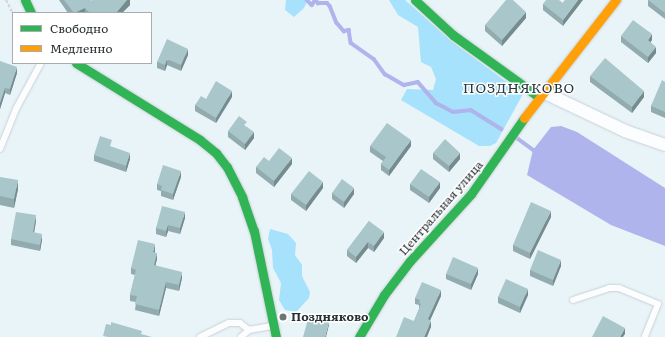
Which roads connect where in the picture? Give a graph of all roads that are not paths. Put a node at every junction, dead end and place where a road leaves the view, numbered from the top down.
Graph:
1 (25, 0) edge
2 (415, 0) edge
3 (616, 0) edge
4 (31, 12) edge
5 (40, 64) edge
6 (78, 64) edge
7 (541, 94) junction
8 (665, 144) edge
9 (0, 149) edge
10 (573, 300) dead end
11 (658, 304) junction
12 (665, 307) edge
13 (274, 326) junction
14 (249, 330) junction
15 (200, 337) edge
16 (241, 337) edge
17 (276, 337) edge
18 (359, 337) edge
19 (645, 337) edge

1 - 4 street
2 - 7 street
3 - 7 street, Центральная улица
5 - 9 lane
6 - 13 street
7 - 8 street
7 - 18 street, Центральная улица
10 - 11 lane
11 - 12 lane
11 - 19 lane
13 - 14 lane
13 - 17 street
14 - 15 lane
14 - 16 lane

